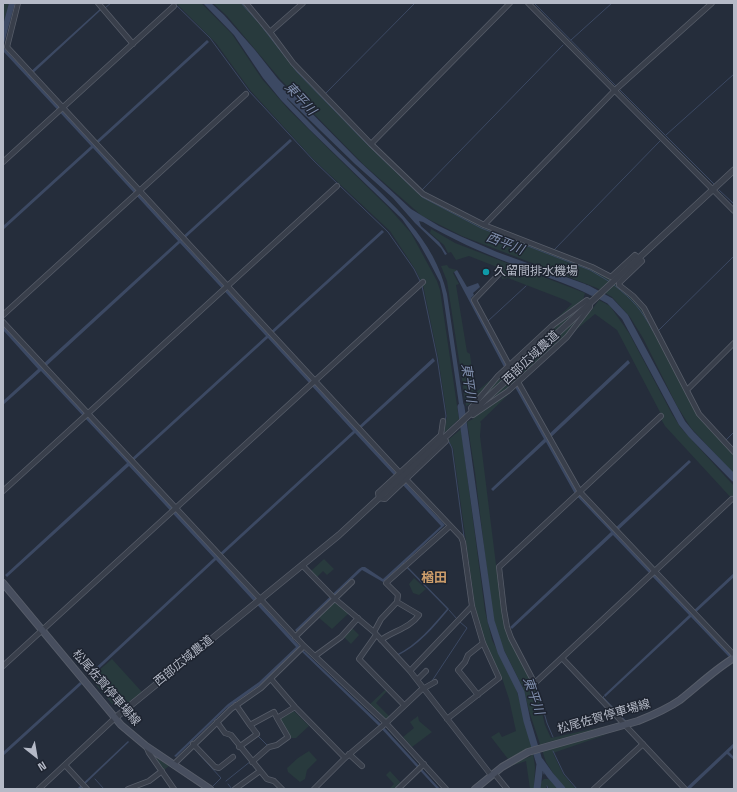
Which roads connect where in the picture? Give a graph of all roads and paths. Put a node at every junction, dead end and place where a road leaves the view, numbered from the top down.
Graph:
1 (18, 3) edge
2 (98, 3) edge
3 (246, 3) edge
4 (304, 3) edge
5 (510, 3) edge
6 (528, 3) edge
7 (712, 3) edge
8 (174, 6) dead end
9 (270, 32) junction
10 (133, 44) junction
11 (614, 91) junction
12 (246, 94) dead end
13 (61, 110) junction
14 (371, 144) junction
15 (3, 162) edge
16 (734, 170) edge
17 (337, 186) dead end
18 (713, 190) junction
19 (138, 193) junction
20 (734, 211) edge
21 (484, 225) junction
22 (639, 258) junction
23 (499, 274) dead end
24 (423, 282) dead end
25 (225, 288) junction
26 (590, 303) junction
27 (3, 315) edge
28 (3, 322) edge
29 (734, 343) edge
30 (509, 365) junction
31 (518, 382) junction
32 (313, 383) junction
33 (687, 390) junction
34 (472, 412) junction
35 (88, 414) junction
36 (661, 416) dead end
37 (443, 420) dead end
38 (446, 441) dead end
39 (734, 452) edge
40 (400, 473) junction
41 (406, 479) junction
42 (3, 491) edge
43 (580, 492) junction
44 (379, 498) junction
45 (732, 500) dead end
46 (176, 508) junction
47 (450, 526) junction
48 (302, 565) junction
49 (655, 571) junction
50 (352, 582) dead end
51 (3, 583) edge
52 (333, 597) junction
53 (260, 599) junction
54 (397, 602) junction
55 (472, 606) junction
56 (358, 618) junction
57 (43, 630) junction
58 (375, 633) junction
59 (295, 637) junction
60 (381, 640) junction
61 (483, 643) junction
62 (304, 647) junction
63 (734, 655) edge
64 (315, 656) junction
65 (562, 658) junction
66 (734, 658) edge
67 (3, 666) edge
68 (410, 671) junction
69 (426, 671) dead end
70 (271, 679) junction
71 (417, 680) junction
72 (435, 682) dead end
73 (425, 689) junction
74 (478, 695) junction
75 (236, 705) junction
76 (404, 706) junction
77 (295, 707) junction
78 (115, 718) junction
79 (277, 718) junction
80 (447, 719) junction
81 (217, 722) junction
82 (385, 724) junction
83 (250, 725) junction
84 (625, 725) junction
85 (193, 744) junction
86 (643, 744) junction
87 (146, 746) junction
88 (239, 747) junction
89 (347, 756) junction
90 (233, 757) dead end
91 (252, 761) junction
92 (173, 764) junction
93 (65, 765) junction
94 (362, 766) dead end
95 (421, 766) junction
96 (162, 771) junction
97 (260, 771) junction
98 (493, 774) junction
99 (84, 786) edge
100 (39, 789) edge
101 (128, 789) edge
102 (174, 789) edge
103 (210, 789) edge
104 (235, 789) edge
105 (282, 789) edge
106 (314, 789) edge
107 (398, 789) edge
108 (446, 789) edge
109 (475, 789) edge
110 (507, 789) edge
111 (594, 789) edge
112 (685, 789) edge

1 - 13 street
2 - 10 street
3 - 9 street
4 - 9 street
5 - 14 street
6 - 11 street
7 - 11 street
8 - 10 street
9 - 14 street
10 - 13 street
11 - 18 street
11 - 21 street
12 - 19 street
13 - 15 street
13 - 19 street
14 - 21 street
16 - 18 street
17 - 25 street
18 - 20 street
18 - 22 street
19 - 25 street
19 - 27 street
21 - 22 street
22 - 26 street, 西部広域農道
22 - 33 street
23 - 30 street
24 - 32 street
25 - 32 street
25 - 35 street
26 - 30 street
26 - 31 street
26 - 34 street, 西部広域農道
28 - 35 street
29 - 33 street
30 - 34 street
31 - 34 street
31 - 43 street
32 - 40 street
32 - 46 street
33 - 39 street
34 - 44 street, 西部広域農道
35 - 42 street
35 - 46 street
36 - 43 street
37 - 40 street
38 - 41 street
40 - 44 street
41 - 44 street
41 - 47 street
43 - 49 street
43 - 65 street
44 - 48 street
45 - 49 street
46 - 53 street
46 - 57 street
47 - 54 street
47 - 55 street
48 - 52 street
48 - 53 street
49 - 63 street
49 - 65 street
50 - 52 street
51 - 57 main road, 松尾佐賀停車場線
52 - 56 street
52 - 59 street
53 - 59 street
53 - 78 street, 西部広域農道
54 - 58 street
54 - 60 street
55 - 61 street
55 - 68 street
56 - 58 street
56 - 64 street
57 - 67 street
57 - 78 main road, 松尾佐賀停車場線
58 - 60 street
58 - 76 street
59 - 62 street
60 - 68 street
61 - 74 street
61 - 74 street
62 - 64 street
62 - 70 street
64 - 82 street
65 - 84 street
66 - 84 main road, 松尾佐賀停車場線
68 - 71 street
69 - 71 street
70 - 75 street
70 - 77 street
71 - 73 street
72 - 73 street
73 - 76 street
73 - 80 street
74 - 80 street
75 - 81 street
75 - 83 street
76 - 82 street
77 - 79 street
77 - 89 street
78 - 87 main road, 松尾佐賀停車場線
78 - 93 street
79 - 83 street
79 - 91 street
80 - 98 street
81 - 85 street
81 - 88 street
82 - 89 street
82 - 95 street
83 - 88 street
84 - 86 street
84 - 98 main road, 松尾佐賀停車場線
85 - 90 street
85 - 92 street
86 - 111 street
86 - 112 street
87 - 92 main road, 松尾佐賀停車場線
87 - 96 street
88 - 91 street
89 - 94 street
89 - 106 street
91 - 97 street
92 - 103 main road, 松尾佐賀停車場線
93 - 99 street
93 - 100 street
95 - 107 street
95 - 108 street
96 - 101 street
96 - 102 street
97 - 104 street
97 - 105 street
98 - 109 main road, 松尾佐賀停車場線
98 - 110 street

